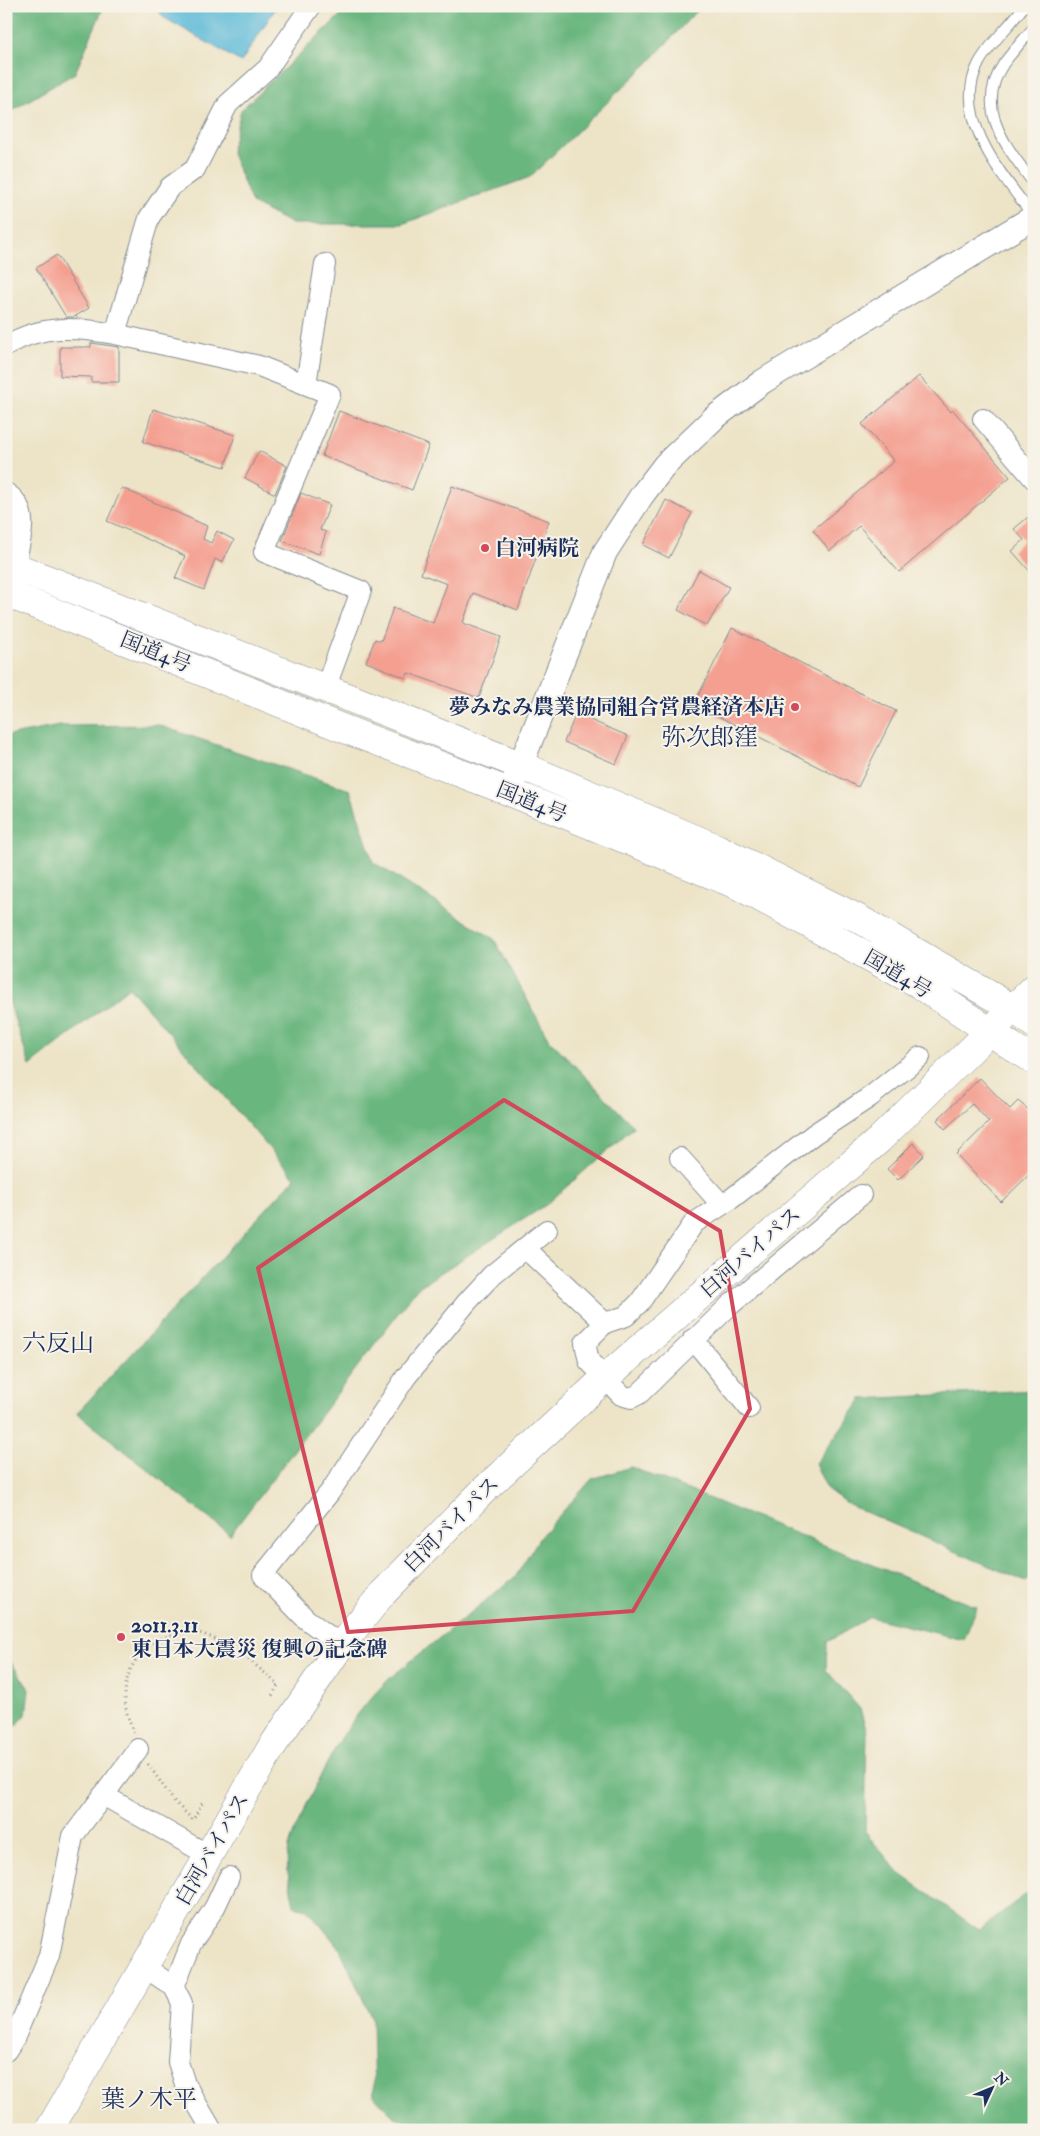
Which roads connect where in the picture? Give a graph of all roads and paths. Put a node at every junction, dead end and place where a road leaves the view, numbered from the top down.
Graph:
1 (311, 6) edge
2 (1024, 6) edge
3 (1034, 27) edge
4 (1034, 184) edge
5 (1034, 217) edge
6 (325, 264) dead end
7 (115, 334) junction
8 (6, 346) edge
9 (306, 384) junction
10 (983, 419) dead end
11 (1034, 479) edge
12 (6, 493) edge
13 (10, 564) edge
14 (7, 595) edge
15 (325, 688) junction
16 (520, 765) junction
17 (510, 792) junction
18 (1034, 988) edge
19 (1024, 1016) edge
20 (990, 1032) junction
21 (920, 1058) dead end
22 (1034, 1060) edge
23 (680, 1158) dead end
24 (861, 1194) dead end
25 (722, 1205) junction
26 (547, 1230) dead end
27 (526, 1249) junction
28 (605, 1323) junction
29 (693, 1339) junction
30 (604, 1379) junction
31 (749, 1408) dead end
32 (341, 1645) junction
33 (272, 1696) dead end
34 (138, 1749) junction
35 (103, 1795) junction
36 (203, 1802) dead end
37 (208, 1855) junction
38 (229, 1877) dead end
39 (143, 1966) junction
40 (174, 1987) junction
41 (6, 2050) edge
42 (49, 2130) edge
43 (212, 2130) edge

1 - 7 street
2 - 5 lane
3 - 4 lane
5 - 16 street
6 - 9 street
7 - 8 street
7 - 9 street
9 - 15 street
10 - 11 street
12 - 13 street
13 - 14 street
13 - 15 highway, 国道4号
14 - 17 highway, 国道4号
15 - 16 highway, 国道4号
16 - 17 street
16 - 19 highway, 国道4号
17 - 20 highway, 国道4号
18 - 19 highway, 白河バイパス
19 - 20 highway, 白河バイパス
20 - 22 highway, 国道4号
20 - 30 highway, 白河バイパス
21 - 25 street
23 - 25 street
24 - 29 street
25 - 28 street
26 - 27 street
27 - 28 street
27 - 32 street
28 - 30 street
29 - 30 street
29 - 31 street
30 - 32 highway, 白河バイパス
32 - 37 highway, 白河バイパス
33 - 34 path
34 - 35 street
34 - 36 path
35 - 37 street
35 - 41 street
37 - 39 highway, 白河バイパス
38 - 40 street
39 - 40 street
39 - 42 highway, 白河バイパス
40 - 43 street

